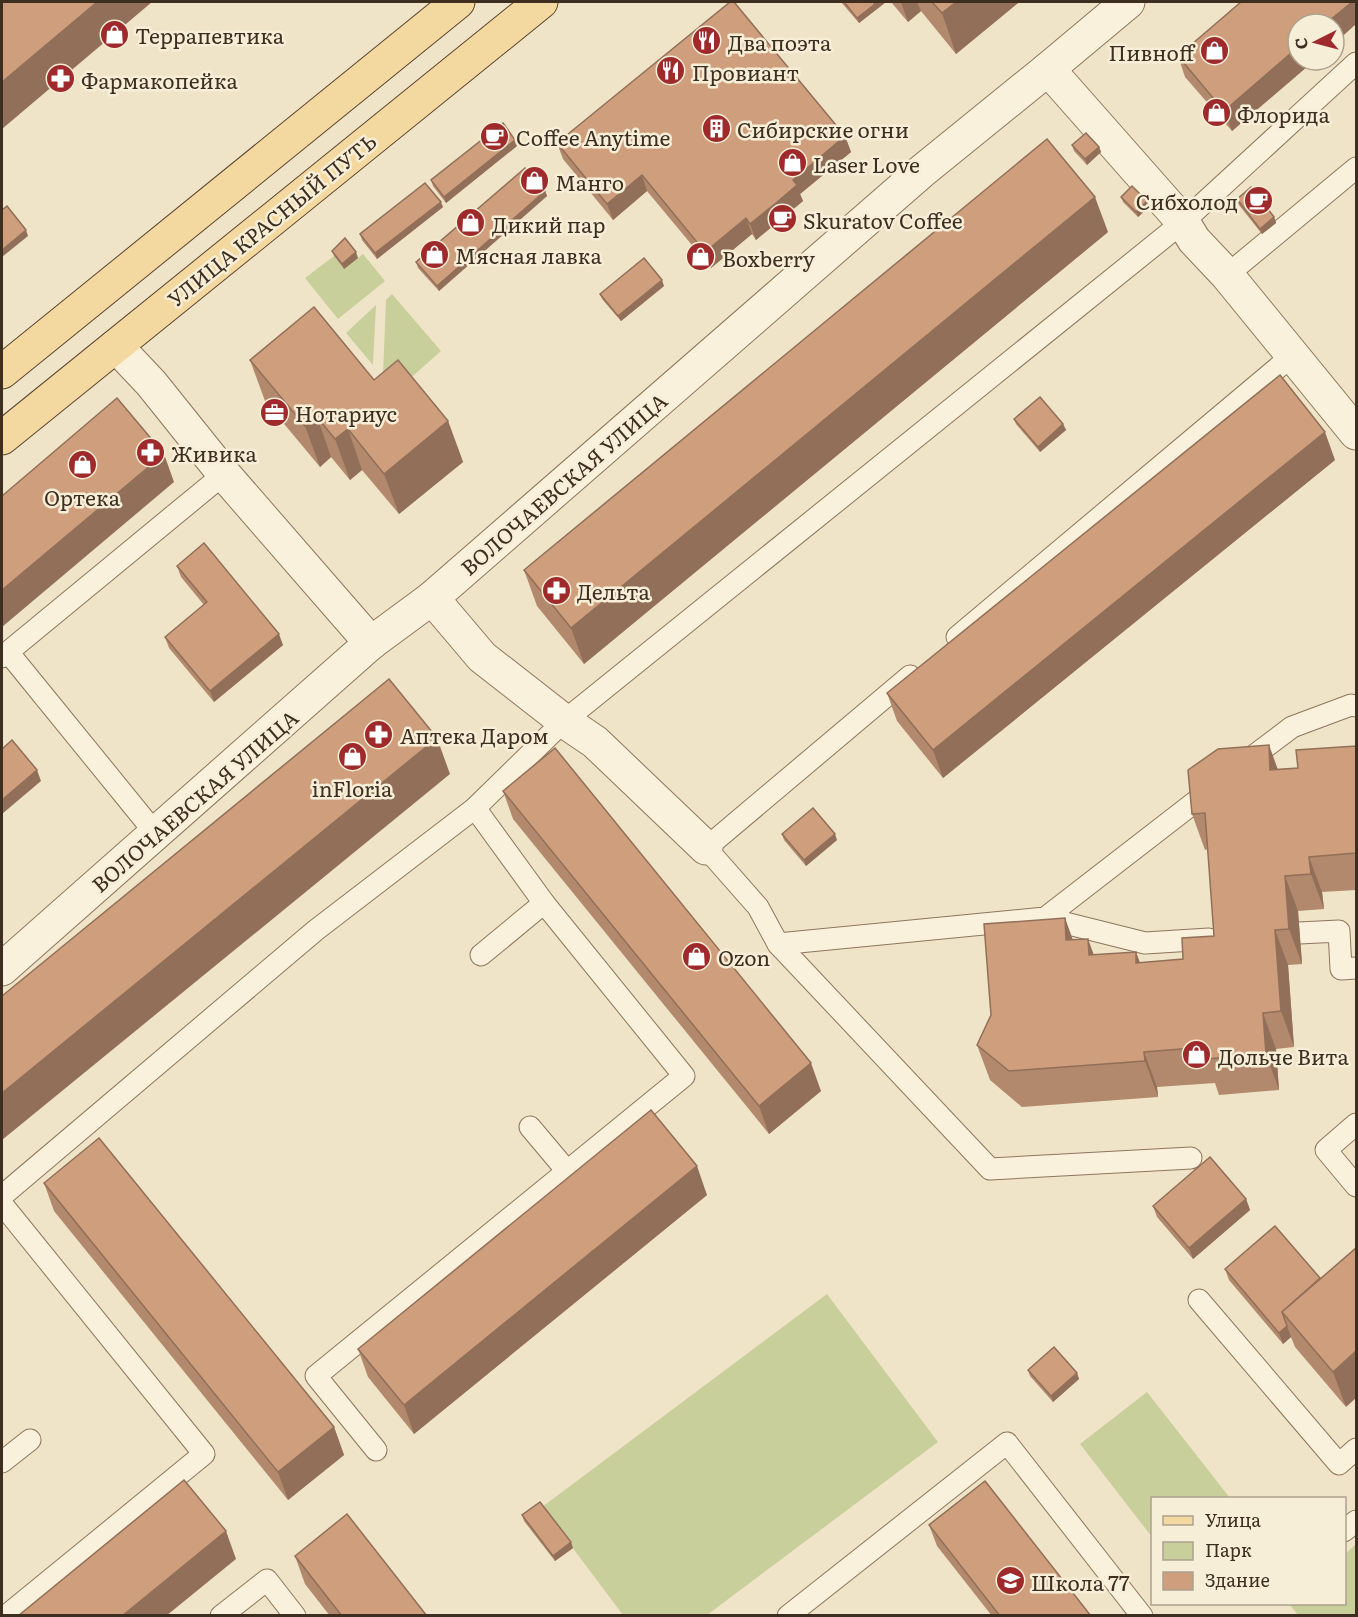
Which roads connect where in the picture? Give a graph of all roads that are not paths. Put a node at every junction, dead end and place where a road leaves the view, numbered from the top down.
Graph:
1 (458, 2) edge
2 (541, 2) edge
3 (1128, 2) edge
4 (1356, 63) edge
5 (1048, 69) junction
6 (1356, 168) edge
7 (1183, 222) junction
8 (1227, 275) junction
9 (77, 311) junction
10 (116, 346) junction
11 (1293, 355) junction
12 (2, 372) edge
13 (1356, 433) edge
14 (2, 438) edge
15 (224, 474) junction
16 (432, 598) junction
17 (371, 643) junction
18 (944, 648) edge
19 (5, 654) edge
20 (926, 663) edge
21 (1356, 706) edge
22 (564, 720) junction
23 (475, 808) junction
24 (156, 834) junction
25 (705, 848) junction
26 (544, 903) junction
27 (1045, 918) junction
28 (1299, 933) edge
29 (1225, 938) edge
30 (778, 945) junction
31 (481, 955) dead end
32 (1356, 968) edge
33 (2, 969) edge
34 (1356, 1124) edge
35 (530, 1126) dead end
36 (1191, 1158) dead end
37 (567, 1171) junction
38 (1356, 1186) edge
39 (2, 1196) edge
40 (2, 1204) edge
41 (1199, 1300) dead end
42 (30, 1440) dead end
43 (1356, 1449) edge
44 (376, 1450) dead end
45 (2, 1462) edge
46 (6, 1616) edge
47 (221, 1616) edge
48 (295, 1616) edge
49 (788, 1616) edge
50 (1142, 1616) edge

1 - 9 main road
2 - 10 main road, УЛИЦА КРАСНЫЙ ПУТЬ
3 - 5 street, ВОЛОЧАЕВСКАЯ УЛИЦА
4 - 7 lane
5 - 7 street
5 - 16 street, ВОЛОЧАЕВСКАЯ УЛИЦА
6 - 8 lane
7 - 8 street
7 - 22 lane
8 - 11 street
9 - 10 main road
9 - 12 main road
10 - 14 main road, УЛИЦА КРАСНЫЙ ПУТЬ
10 - 15 street
11 - 13 street
11 - 18 lane
15 - 17 street
15 - 19 lane
16 - 17 street, ВОЛОЧАЕВСКАЯ УЛИЦА
16 - 22 street
17 - 24 street, ВОЛОЧАЕВСКАЯ УЛИЦА
19 - 24 lane
20 - 25 lane
21 - 27 lane
22 - 23 lane
22 - 25 street
23 - 26 lane
23 - 39 lane
24 - 33 street, ВОЛОЧАЕВСКАЯ УЛИЦА
25 - 30 lane
26 - 31 lane
26 - 37 lane
27 - 29 lane
27 - 30 lane
28 - 32 lane
30 - 36 lane
34 - 38 lane
35 - 37 lane
37 - 44 lane
40 - 46 lane
41 - 43 lane
42 - 45 lane
47 - 48 lane
49 - 50 lane

